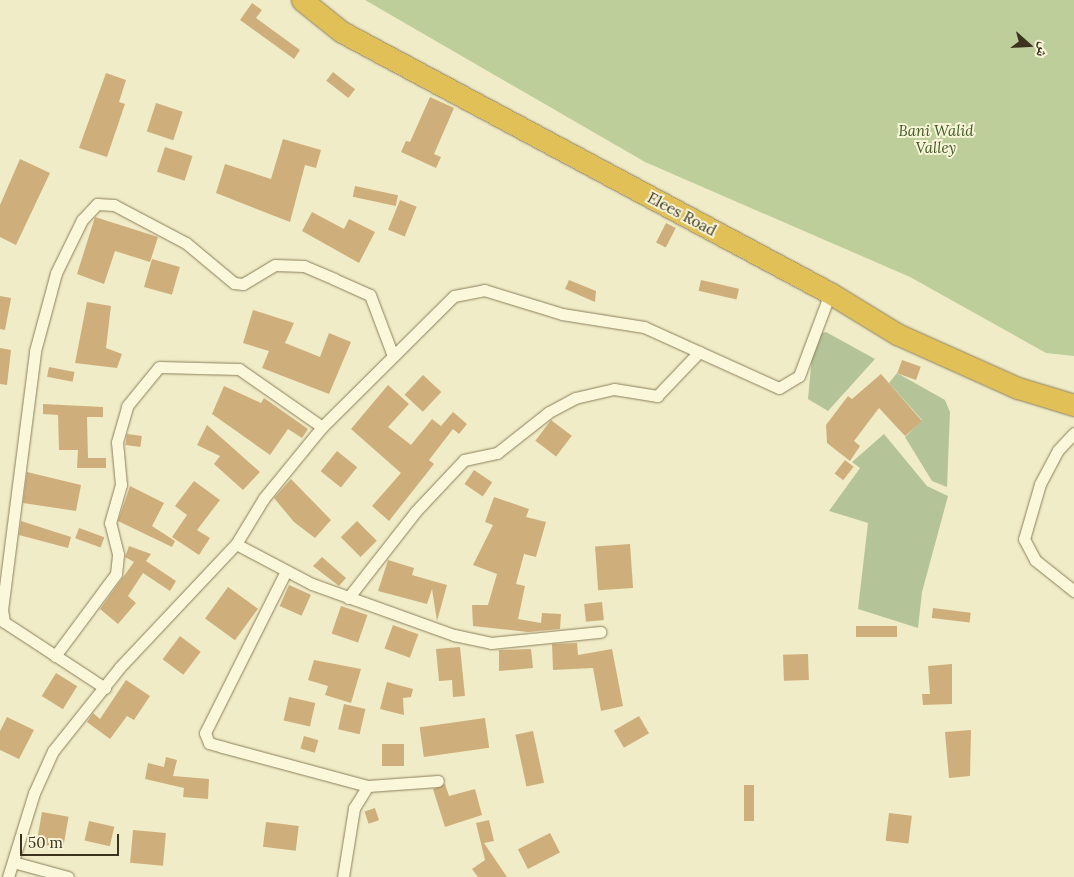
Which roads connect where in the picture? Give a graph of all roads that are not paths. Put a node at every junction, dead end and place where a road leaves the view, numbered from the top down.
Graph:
1 (302, 0) edge
2 (830, 293) junction
3 (699, 352) junction
4 (393, 356) junction
5 (1074, 405) edge
6 (322, 427) junction
7 (1074, 433) edge
8 (236, 544) junction
9 (286, 571) junction
10 (1074, 591) edge
11 (348, 598) junction
12 (600, 632) dead end
13 (55, 656) junction
14 (104, 688) junction
15 (438, 781) dead end
16 (368, 786) junction
17 (13, 862) junction
18 (8, 877) edge
19 (68, 877) edge
20 (343, 877) edge

1 - 2 highway, Elees Road
2 - 3 street
2 - 5 highway, Elees Road
3 - 4 street
3 - 11 street
4 - 6 street
4 - 13 street
6 - 8 street
6 - 13 street
7 - 10 street
8 - 9 street
8 - 14 street
9 - 11 street
9 - 16 street
11 - 12 street
13 - 14 street
14 - 17 street
15 - 16 street
16 - 20 street
17 - 18 street
17 - 19 street

